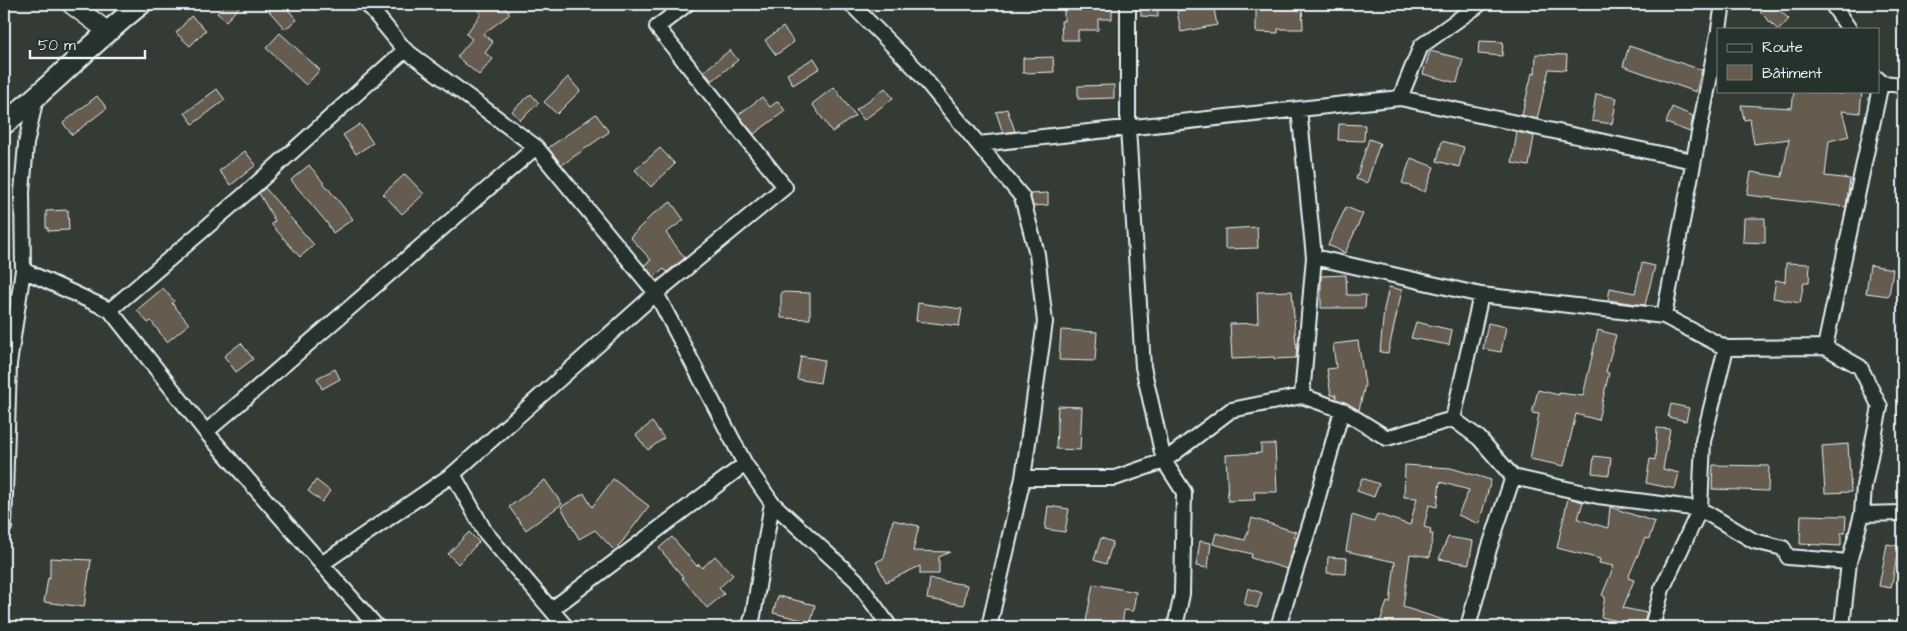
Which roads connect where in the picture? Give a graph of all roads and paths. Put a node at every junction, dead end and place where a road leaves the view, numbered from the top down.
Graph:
1 (71, 4) edge
2 (141, 4) edge
3 (367, 4) edge
4 (687, 4) edge
5 (851, 4) edge
6 (1128, 4) edge
7 (1480, 4) edge
8 (1723, 4) edge
9 (1832, 4) edge
10 (1719, 28) edge
11 (1848, 28) edge
12 (107, 31) junction
13 (1717, 39) edge
14 (405, 50) junction
15 (1880, 81) edge
16 (1903, 85) edge
17 (1877, 92) edge
18 (36, 98) junction
19 (1400, 98) junction
20 (1299, 109) junction
21 (4, 124) edge
22 (1128, 128) junction
23 (979, 144) junction
24 (536, 147) junction
25 (1694, 161) junction
26 (1314, 257) junction
27 (23, 270) junction
28 (656, 293) junction
29 (1481, 295) junction
30 (110, 310) junction
31 (1664, 316) junction
32 (1825, 347) junction
33 (1726, 348) junction
34 (6, 366) edge
35 (1302, 396) junction
36 (1342, 410) junction
37 (1453, 419) junction
38 (206, 432) junction
39 (1164, 462) junction
40 (745, 464) junction
41 (453, 474) junction
42 (1513, 477) junction
43 (1023, 478) junction
44 (772, 503) junction
45 (1700, 509) junction
46 (1903, 513) edge
47 (1862, 514) junction
48 (4, 527) edge
49 (1849, 562) junction
50 (322, 564) junction
51 (552, 609) junction
52 (377, 627) edge
53 (566, 627) edge
54 (748, 627) edge
55 (890, 627) edge
56 (989, 627) edge
57 (1174, 627) edge
58 (1278, 627) edge
59 (1468, 627) edge
60 (1652, 627) edge
61 (1842, 627) edge

1 - 12 street
2 - 12 main road
3 - 14 street
4 - 28 street
5 - 23 street
6 - 22 street
7 - 19 street
8 - 10 street
9 - 11 street
12 - 18 main road
13 - 25 street
14 - 24 street
14 - 30 street
15 - 16 street
17 - 32 street
18 - 21 main road
18 - 27 street
19 - 20 street
19 - 25 street
20 - 22 street
20 - 26 street
22 - 23 street
22 - 39 street
23 - 43 street
24 - 28 street
24 - 38 street
25 - 31 street
26 - 29 street
26 - 35 street
27 - 30 street
27 - 34 street
28 - 40 street
28 - 41 street
29 - 31 street
29 - 37 street
30 - 38 street
31 - 33 street
32 - 33 street
32 - 47 street
33 - 45 street
34 - 48 street
35 - 36 street
35 - 39 street
36 - 37 street
36 - 58 street
37 - 42 street
38 - 50 street
39 - 43 street
39 - 57 street
40 - 44 street
40 - 51 street
41 - 50 street
41 - 51 street
42 - 45 street
42 - 59 street
43 - 56 street
44 - 54 street
44 - 55 street
45 - 49 street
45 - 60 street
46 - 47 street
47 - 49 street
49 - 61 street
50 - 52 street
51 - 53 street

